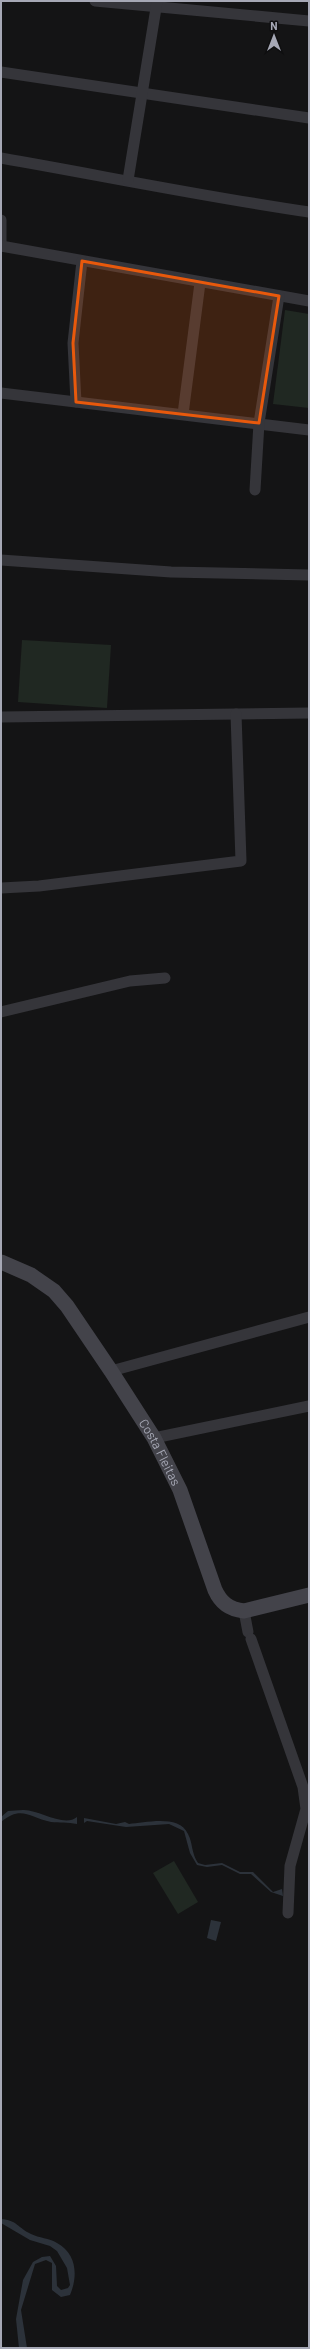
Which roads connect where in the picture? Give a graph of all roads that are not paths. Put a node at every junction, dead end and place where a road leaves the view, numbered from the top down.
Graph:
1 (95, 1) edge
2 (156, 4) edge
3 (309, 21) edge
4 (1, 72) edge
5 (142, 92) junction
6 (309, 118) edge
7 (1, 158) edge
8 (128, 180) junction
9 (309, 212) edge
10 (1, 220) edge
11 (1, 246) edge
12 (82, 261) junction
13 (200, 283) junction
14 (279, 296) junction
15 (309, 301) edge
16 (1, 394) edge
17 (76, 402) junction
18 (183, 414) junction
19 (259, 423) junction
20 (309, 430) edge
21 (255, 490) dead end
22 (1, 560) edge
23 (309, 575) edge
24 (309, 713) edge
25 (236, 714) junction
26 (1, 717) edge
27 (1, 888) edge
28 (165, 978) dead end
29 (1, 1012) edge
30 (4, 1265) edge
31 (309, 1317) edge
32 (110, 1371) junction
33 (309, 1406) edge
34 (154, 1438) junction
35 (309, 1595) edge
36 (244, 1611) junction
37 (288, 1913) dead end

1 - 2 street
2 - 3 street
2 - 5 street
4 - 5 street
5 - 6 street
5 - 8 street
7 - 8 street
8 - 9 street
10 - 11 street
11 - 12 street
12 - 13 street
12 - 17 street
13 - 14 street
13 - 18 street
14 - 15 street
14 - 19 street
16 - 17 street
17 - 18 street
18 - 19 street
19 - 20 street
19 - 21 street
22 - 23 street
24 - 25 street
25 - 26 street
25 - 27 street
28 - 29 street
30 - 32 main road, Costa Fleitas
31 - 32 street
32 - 34 main road, Costa Fleitas
33 - 34 street
34 - 36 main road, Costa Fleitas
35 - 36 main road
36 - 37 street

